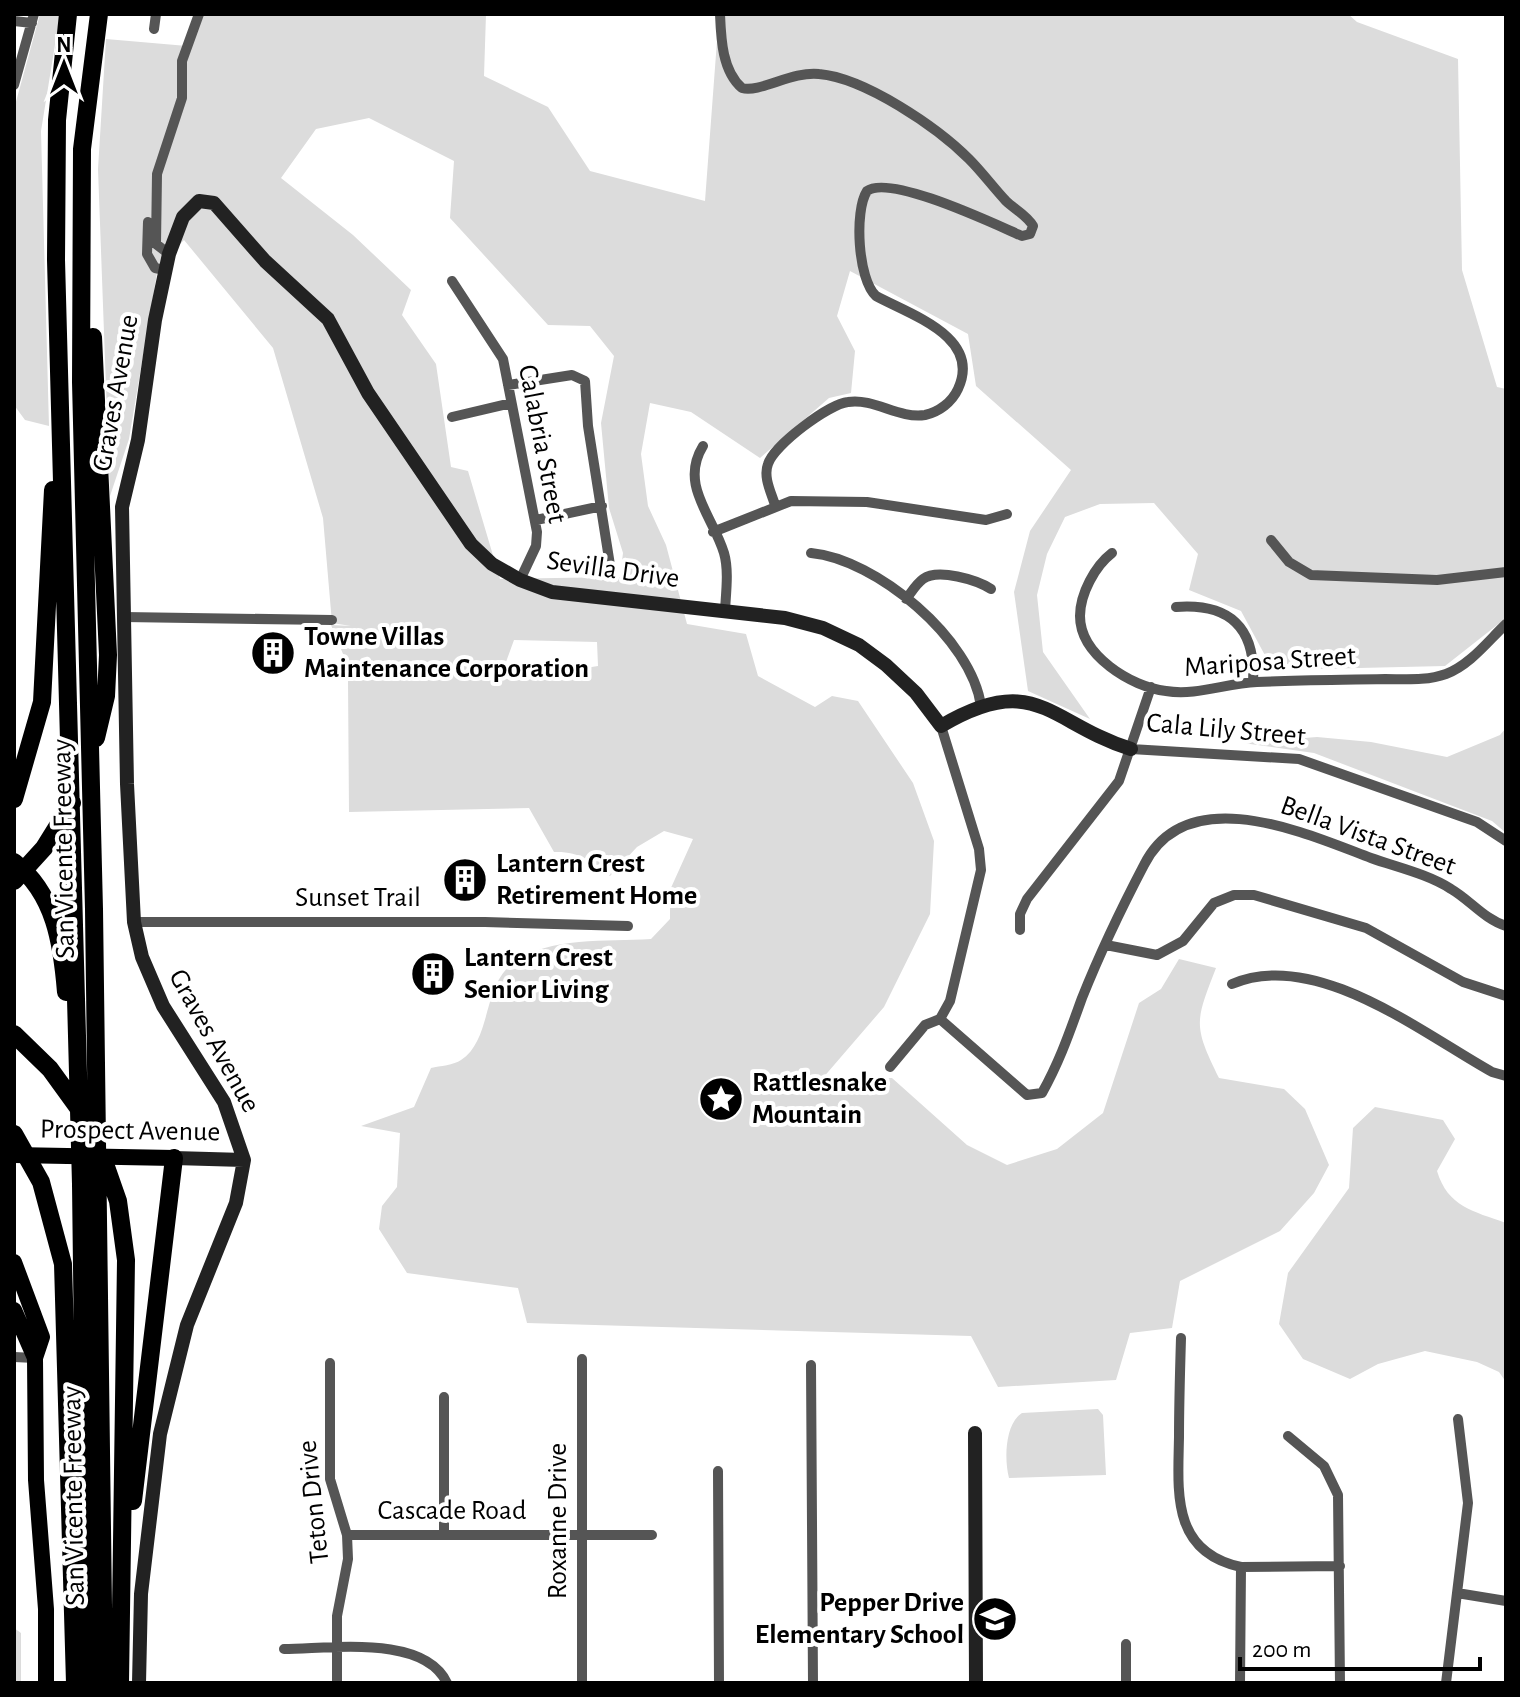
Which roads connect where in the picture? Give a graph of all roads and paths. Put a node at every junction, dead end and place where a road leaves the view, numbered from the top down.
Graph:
1 (68, 14) edge
2 (99, 14) edge
3 (156, 14) edge
4 (199, 14) edge
5 (720, 14) edge
6 (33, 19) edge
7 (14, 21) edge
8 (154, 29) dead end
9 (17, 64) edge
10 (14, 85) edge
11 (82, 149) junction
12 (154, 205) junction
13 (169, 254) junction
14 (165, 270) junction
15 (452, 281) dead end
16 (508, 385) junction
17 (511, 403) junction
18 (61, 417) junction
19 (452, 417) dead end
20 (703, 446) dead end
21 (775, 505) junction
22 (602, 506) junction
23 (1007, 514) dead end
24 (536, 520) junction
25 (713, 532) junction
26 (1271, 540) dead end
27 (811, 553) dead end
28 (1112, 553) dead end
29 (610, 565) dead end
30 (1506, 572) edge
31 (520, 580) junction
32 (991, 589) dead end
33 (906, 599) junction
34 (1176, 607) dead end
35 (725, 610) junction
36 (124, 617) junction
37 (332, 620) dead end
38 (1506, 624) edge
39 (1253, 682) junction
40 (1151, 687) junction
41 (981, 706) junction
42 (941, 726) junction
43 (1131, 749) junction
44 (14, 799) edge
45 (1506, 841) edge
46 (14, 862) edge
47 (14, 881) edge
48 (134, 922) junction
49 (628, 926) dead end
50 (1506, 926) edge
51 (1020, 930) dead end
52 (1106, 945) junction
53 (1232, 984) dead end
54 (1506, 996) edge
55 (940, 1019) junction
56 (14, 1034) edge
57 (890, 1067) dead end
58 (1506, 1076) edge
59 (14, 1134) edge
60 (14, 1155) edge
61 (174, 1158) junction
62 (244, 1160) junction
63 (81, 1184) junction
64 (14, 1262) edge
65 (14, 1310) edge
66 (1181, 1338) dead end
67 (14, 1357) edge
68 (35, 1358) junction
69 (582, 1359) dead end
70 (330, 1363) dead end
71 (811, 1365) dead end
72 (444, 1397) dead end
73 (1458, 1419) dead end
74 (975, 1433) dead end
75 (1288, 1436) dead end
76 (718, 1471) dead end
77 (444, 1534) junction
78 (347, 1535) junction
79 (583, 1535) junction
80 (652, 1535) dead end
81 (1340, 1566) junction
82 (121, 1567) junction
83 (1241, 1567) junction
84 (1457, 1593) junction
85 (1506, 1601) edge
86 (1126, 1644) dead end
87 (284, 1649) dead end
88 (336, 1650) junction
89 (46, 1683) edge
90 (75, 1683) edge
91 (87, 1683) edge
92 (104, 1683) edge
93 (120, 1683) edge
94 (139, 1683) edge
95 (337, 1683) edge
96 (447, 1683) edge
97 (582, 1683) edge
98 (719, 1683) edge
99 (813, 1683) edge
100 (976, 1683) edge
101 (1126, 1683) edge
102 (1240, 1683) edge
103 (1340, 1683) edge
104 (1446, 1683) edge

1 - 18 highway, San Vicente Freeway
2 - 11 highway, San Vicente Freeway
3 - 8 street
4 - 12 street
5 - 21 street
6 - 7 street
6 - 9 street
9 - 10 street
11 - 47 highway
11 - 92 highway, San Vicente Freeway
12 - 13 street
12 - 14 street
13 - 14 street, Sevilla Drive
13 - 31 street, Sevilla Drive
14 - 36 street, Graves Avenue
15 - 16 street, Calabria Street
16 - 17 street, Calabria Street
16 - 22 street
17 - 19 street
17 - 24 street, Calabria Street
18 - 44 highway
18 - 63 highway, San Vicente Freeway
20 - 25 street
21 - 23 street
21 - 25 street
22 - 24 street
22 - 29 street
24 - 31 street, Calabria Street
25 - 35 street
26 - 30 street
27 - 33 street
28 - 40 street, Mariposa Street
31 - 35 street, Sevilla Drive
32 - 33 street
33 - 41 street
34 - 39 street
35 - 42 street, Sevilla Drive
36 - 37 street
36 - 48 street, Graves Avenue
38 - 39 street, Mariposa Street
39 - 40 street, Mariposa Street
40 - 43 street
41 - 42 street, Cala Lily Street
41 - 43 street, Cala Lily Street
42 - 55 street, Sevilla Drive
43 - 45 street, Cala Lily Street
43 - 51 street
46 - 63 highway
48 - 49 street, Sunset Trail
48 - 62 street, Graves Avenue
50 - 52 street, Bella Vista Street
52 - 54 street
52 - 55 street, Bella Vista Street
53 - 58 street
55 - 57 street
56 - 82 highway
59 - 90 highway
60 - 61 main road, Prospect Avenue
61 - 62 street, Prospect Avenue
61 - 82 highway
62 - 94 street, Graves Avenue
63 - 91 highway, San Vicente Freeway
64 - 68 main road
65 - 68 main road
66 - 83 street
67 - 68 street
68 - 89 main road
69 - 79 street, Roxanne Drive
70 - 78 street, Teton Drive
71 - 99 street
72 - 77 street
73 - 84 street
74 - 100 street
75 - 81 street
76 - 98 street
77 - 78 street, Cascade Road
77 - 79 street, Cascade Road
78 - 88 street, Teton Drive
79 - 80 street, Cascade Road
79 - 97 street, Roxanne Drive
81 - 83 street
81 - 103 street
82 - 93 highway
83 - 102 street
84 - 85 street
84 - 104 street
86 - 101 street
87 - 88 street
88 - 95 street, Teton Drive
88 - 96 street

